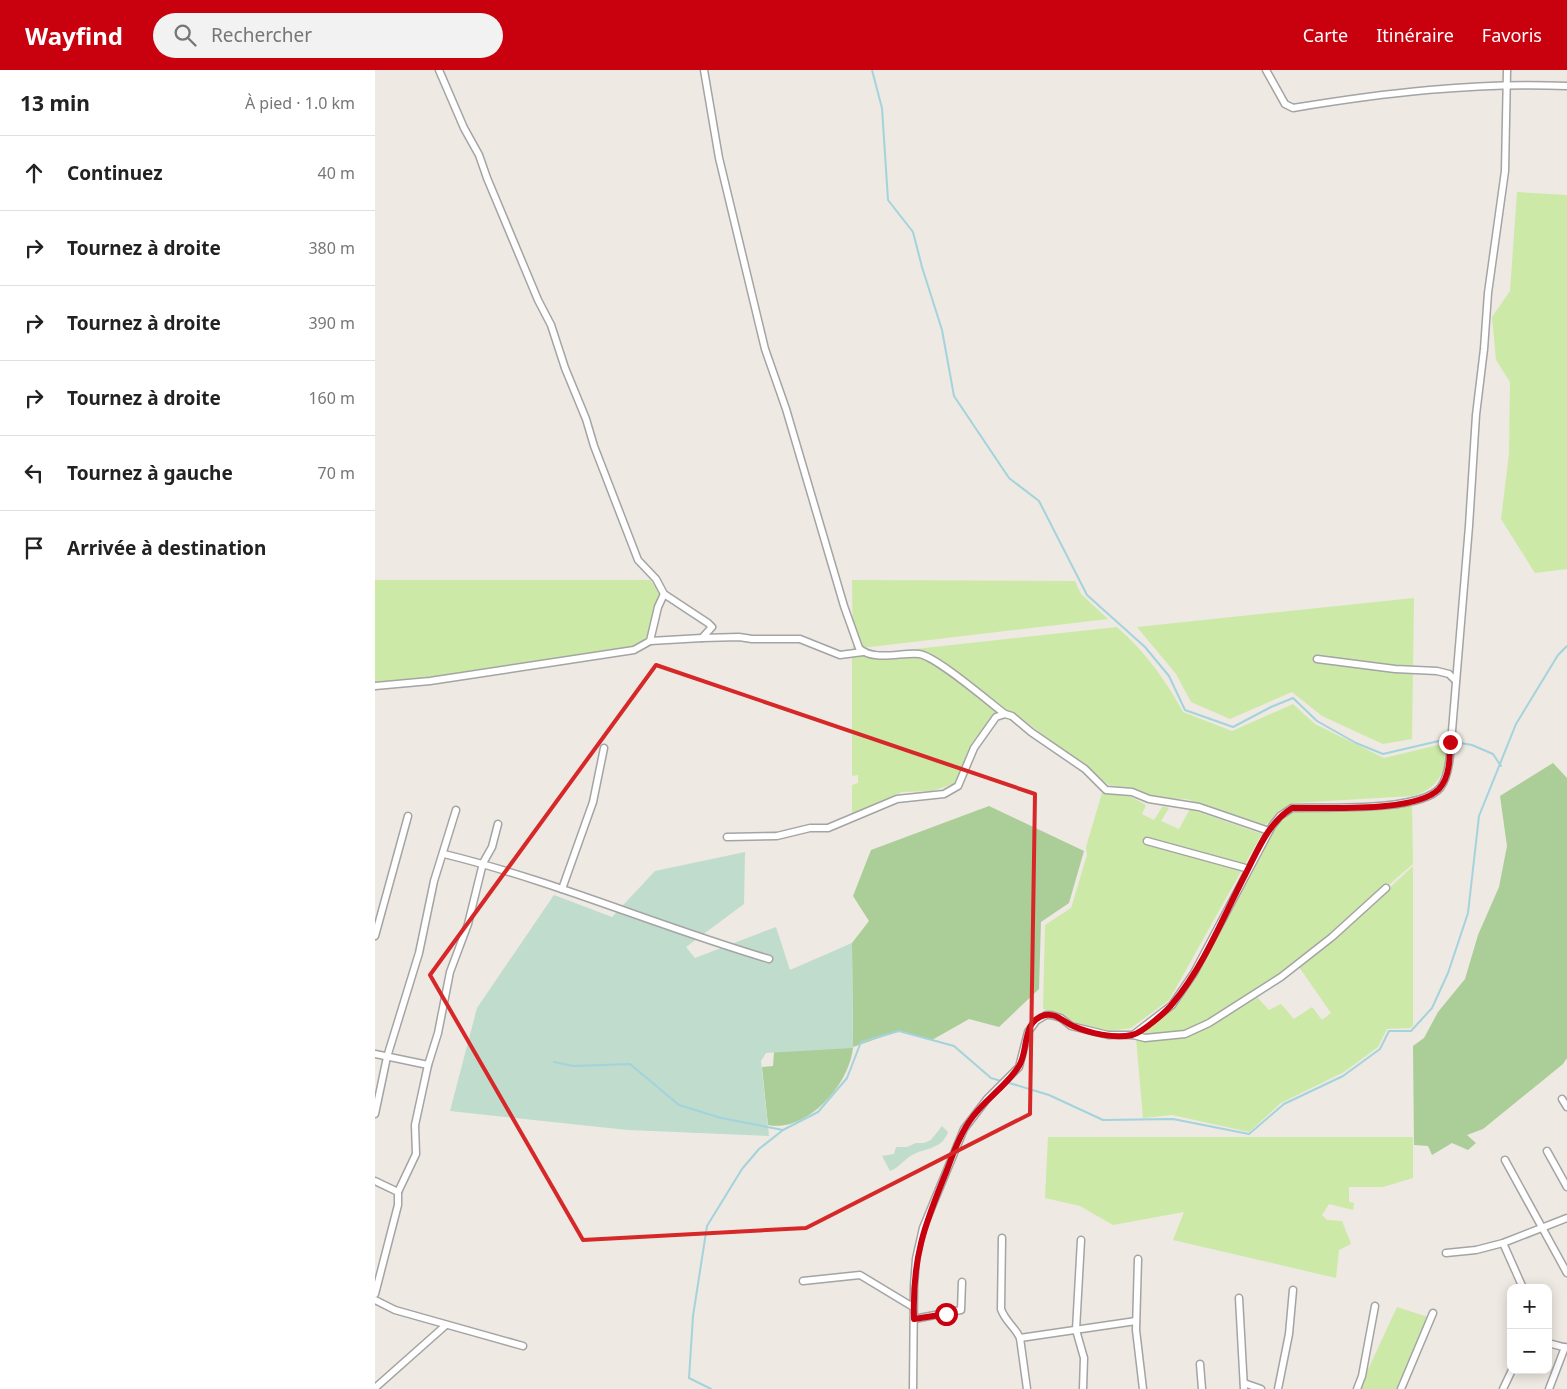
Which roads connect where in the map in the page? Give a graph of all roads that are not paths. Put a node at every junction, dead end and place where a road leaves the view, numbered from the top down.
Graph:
1 (439, 70) edge
2 (703, 70) edge
3 (1266, 70) edge
4 (1507, 70) edge
5 (1507, 86) junction
6 (1567, 86) edge
7 (664, 594) junction
8 (702, 638) junction
9 (650, 641) junction
10 (863, 652) junction
11 (1317, 660) dead end
12 (1455, 680) junction
13 (375, 686) edge
14 (1005, 714) junction
15 (604, 748) dead end
16 (456, 810) dead end
17 (408, 816) dead end
18 (498, 824) dead end
19 (1269, 831) junction
20 (727, 837) dead end
21 (1147, 840) dead end
22 (444, 854) junction
23 (483, 863) junction
24 (1249, 869) junction
25 (1386, 888) dead end
26 (562, 889) junction
27 (375, 936) edge
28 (769, 960) dead end
29 (1133, 1035) junction
30 (375, 1054) edge
31 (387, 1057) junction
32 (428, 1065) junction
33 (1562, 1099) dead end
34 (1567, 1107) edge
35 (375, 1114) edge
36 (1547, 1151) dead end
37 (1505, 1160) dead end
38 (375, 1181) edge
39 (1567, 1187) edge
40 (398, 1192) junction
41 (1567, 1218) edge
42 (1541, 1227) junction
43 (1002, 1238) dead end
44 (1081, 1240) dead end
45 (1503, 1243) junction
46 (1446, 1253) dead end
47 (1138, 1259) dead end
48 (1567, 1273) edge
49 (803, 1281) dead end
50 (962, 1282) dead end
51 (1521, 1284) edge
52 (1293, 1290) dead end
53 (375, 1294) edge
54 (1239, 1298) dead end
55 (375, 1300) edge
56 (1375, 1306) dead end
57 (913, 1307) junction
58 (1433, 1313) dead end
59 (914, 1319) junction
60 (1136, 1321) junction
61 (446, 1325) junction
62 (1076, 1330) junction
63 (1019, 1338) junction
64 (1552, 1344) edge
65 (523, 1346) dead end
66 (1566, 1347) edge
67 (1200, 1364) dead end
68 (1510, 1374) edge
69 (1244, 1386) edge
70 (375, 1388) edge
71 (913, 1389) edge
72 (1027, 1389) edge
73 (1083, 1389) edge
74 (1143, 1389) edge
75 (1203, 1389) edge
76 (1261, 1389) edge
77 (1278, 1389) edge
78 (1357, 1389) edge
79 (1401, 1389) edge
80 (1503, 1389) edge
81 (1549, 1389) edge

1 - 7 street
2 - 10 street
3 - 5 street
4 - 5 street
5 - 6 street
5 - 12 street
7 - 8 street
7 - 9 street
8 - 9 street
8 - 10 street
9 - 13 street
10 - 14 street
11 - 12 street
12 - 19 street
14 - 19 street
14 - 20 street
15 - 26 street
16 - 22 street
17 - 27 street
18 - 23 street
19 - 24 street
21 - 24 street
22 - 23 street
22 - 31 street
23 - 26 street
23 - 32 street
24 - 29 street
25 - 29 street
26 - 28 street
29 - 57 street
30 - 31 street
31 - 32 street
31 - 35 street
32 - 40 street
33 - 34 street
36 - 39 street
37 - 42 street
38 - 40 street
40 - 53 street
41 - 42 street
42 - 45 street
42 - 48 street
43 - 63 street
44 - 62 street
45 - 46 street
45 - 51 street
47 - 60 street
49 - 57 street
50 - 59 street
52 - 77 street
54 - 69 street
55 - 61 street
56 - 78 street
57 - 59 street
58 - 79 street
59 - 71 street
60 - 62 street
60 - 74 street
61 - 65 street
61 - 70 street
62 - 63 street
62 - 73 street
63 - 72 street
64 - 66 street
66 - 81 street
67 - 75 street
68 - 80 street
69 - 76 street

